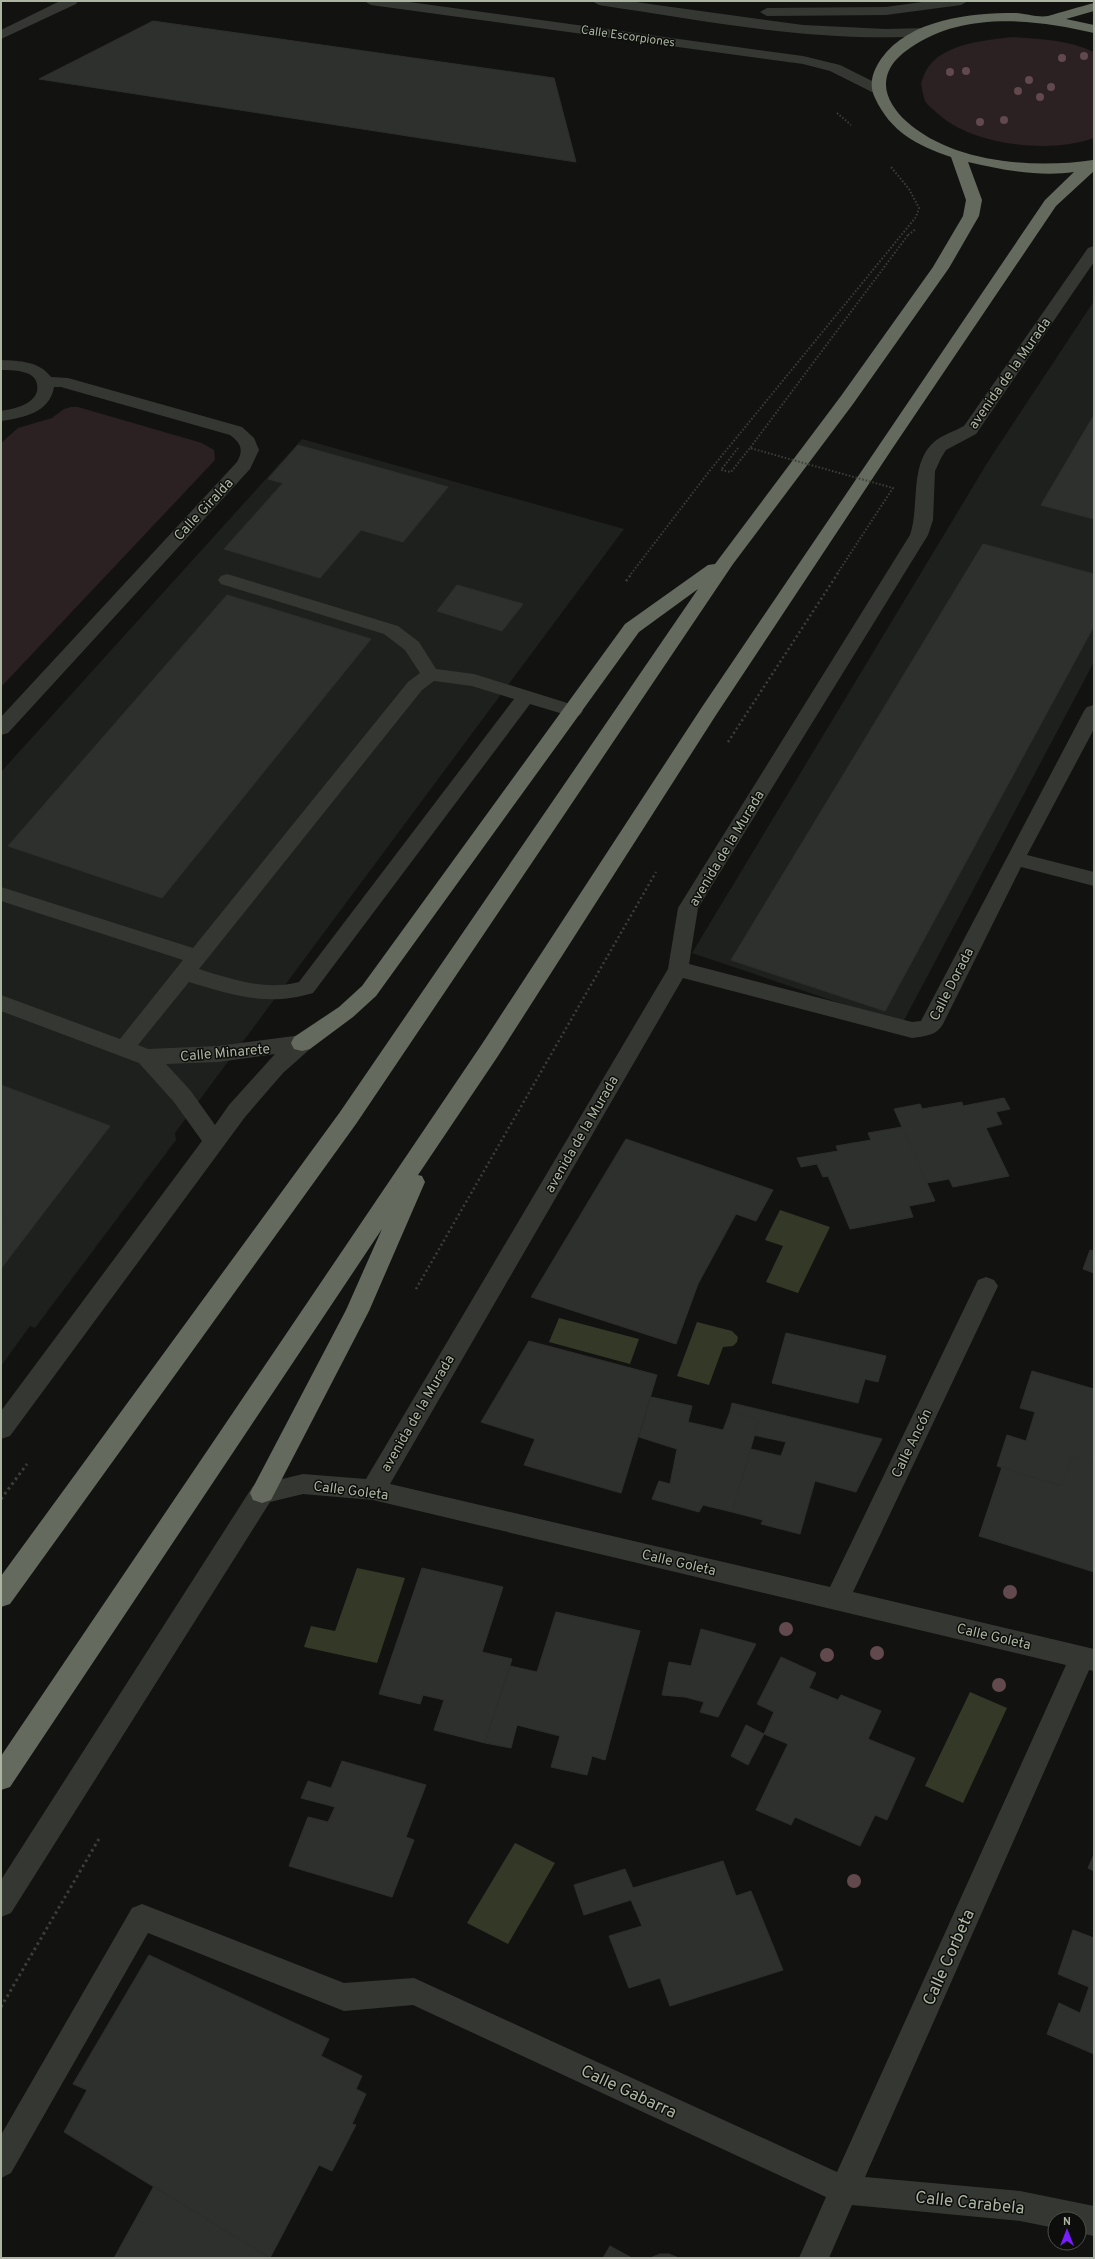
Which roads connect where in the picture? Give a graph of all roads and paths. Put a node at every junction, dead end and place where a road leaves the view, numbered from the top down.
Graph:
1 (71, 1) edge
2 (372, 1) edge
3 (599, 1) edge
4 (962, 1) edge
5 (1094, 7) edge
6 (667, 10) junction
7 (1044, 19) junction
8 (1094, 29) edge
9 (927, 32) junction
10 (1, 35) edge
11 (879, 90) junction
12 (834, 109) dead end
13 (856, 128) dead end
14 (958, 155) junction
15 (1092, 165) edge
16 (890, 166) dead end
17 (919, 226) dead end
18 (1094, 251) edge
19 (1, 365) edge
20 (47, 382) junction
21 (1, 416) edge
22 (738, 448) dead end
23 (750, 448) junction
24 (726, 560) junction
25 (227, 580) dead end
26 (626, 582) dead end
27 (430, 674) junction
28 (526, 696) junction
29 (573, 711) junction
30 (1094, 711) edge
31 (1, 729) edge
32 (728, 742) dead end
33 (1015, 859) junction
34 (1094, 879) edge
35 (1, 894) edge
36 (198, 957) junction
37 (678, 969) junction
38 (185, 973) junction
39 (1, 1003) edge
40 (302, 1043) junction
41 (124, 1048) junction
42 (147, 1056) junction
43 (436, 1130) junction
44 (215, 1142) junction
45 (986, 1286) dead end
46 (1, 1429) edge
47 (373, 1490) junction
48 (262, 1493) junction
49 (1, 1596) edge
50 (837, 1599) junction
51 (1088, 1658) edge
52 (1, 1778) edge
53 (1, 1904) edge
54 (1, 2163) edge
55 (844, 2190) junction
56 (1094, 2221) edge
57 (814, 2258) edge

1 - 10 street
2 - 11 street, Calle Escorpiones
3 - 6 street
4 - 6 street
5 - 7 highway
6 - 9 street
7 - 8 highway
7 - 9 highway
9 - 11 highway
11 - 14 highway
12 - 13 path
14 - 15 highway
14 - 24 highway
15 - 43 highway
16 - 26 path
17 - 23 path, bridge
18 - 37 street, avenida de la Murada
19 - 20 street
20 - 21 street
20 - 31 street, Calle Giralda
22 - 23 path
23 - 32 path, bridge
24 - 29 highway
24 - 49 highway
25 - 27 street
27 - 28 street
27 - 36 street
28 - 29 street
28 - 38 street
29 - 40 highway
30 - 33 street, Calle Dorada
33 - 34 street
33 - 37 street, Calle Dorada
35 - 36 street
36 - 38 street
37 - 47 street, avenida de la Murada
38 - 41 street
39 - 41 street, Calle Minarete
40 - 42 street, Calle Minarete
40 - 44 street
41 - 42 street, Calle Minarete
42 - 44 street, Calle Minarete
43 - 48 highway
43 - 52 highway
44 - 46 street
45 - 50 street, Calle Ancón
47 - 48 street, Calle Goleta
47 - 50 street, Calle Goleta
48 - 53 street
50 - 51 street, Calle Goleta
51 - 55 street, Calle Corbeta
54 - 55 street, Calle Gabarra
55 - 56 street, Calle Carabela
55 - 57 street, Calle Corbeta

